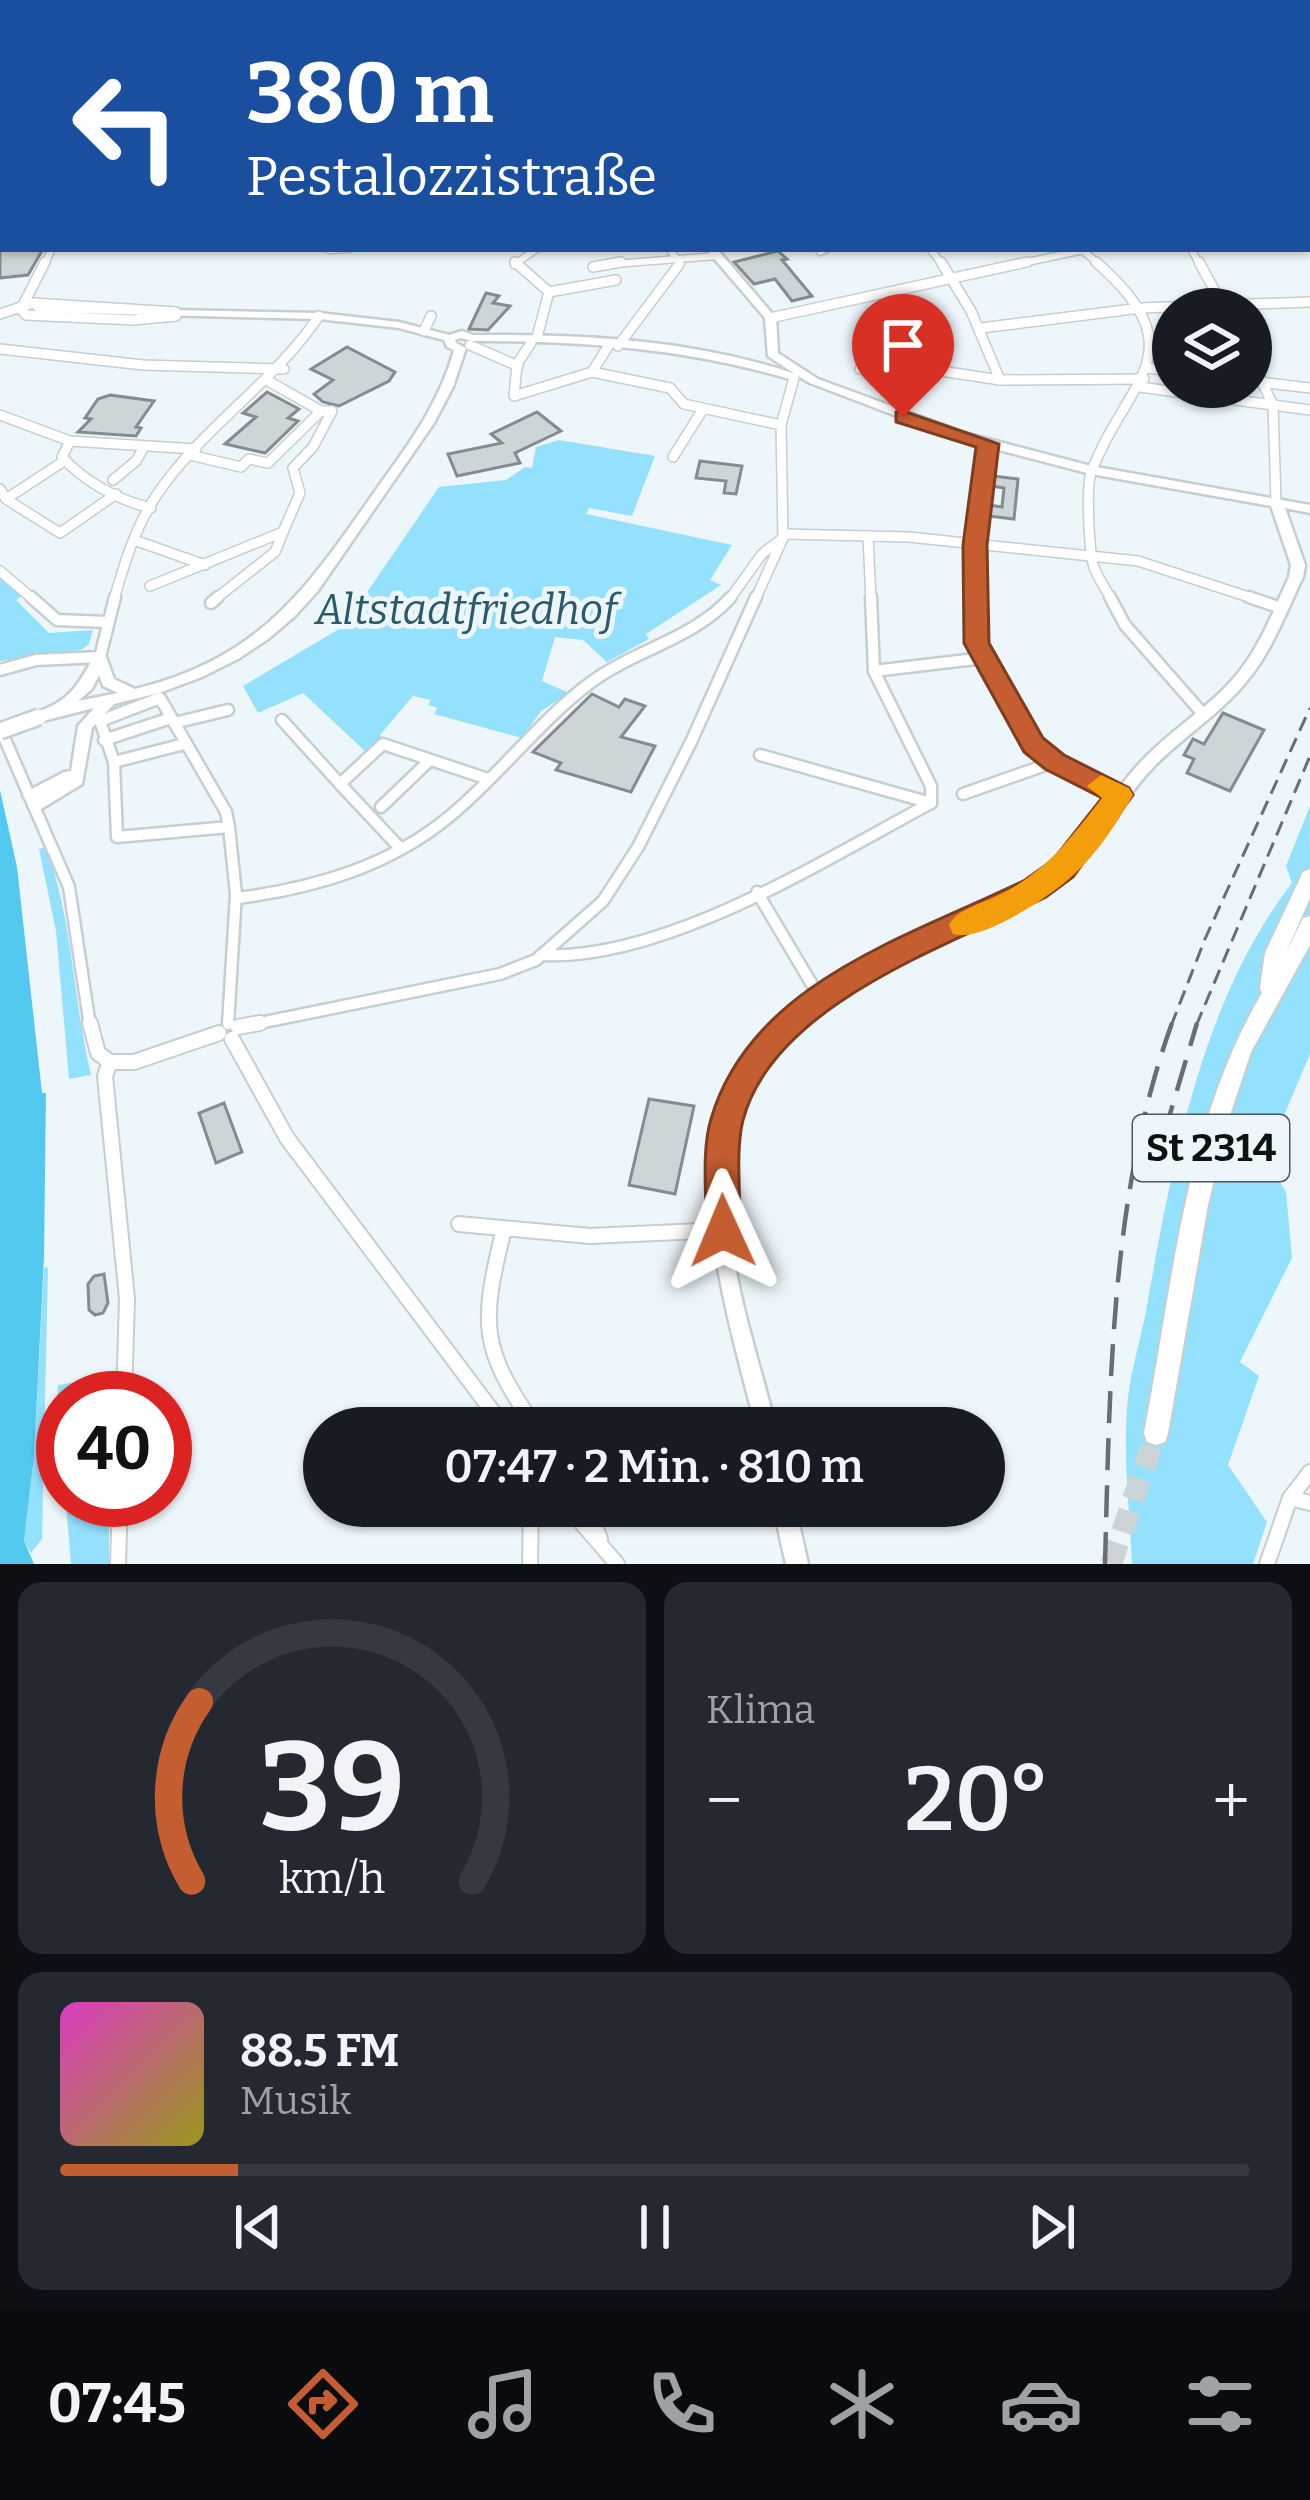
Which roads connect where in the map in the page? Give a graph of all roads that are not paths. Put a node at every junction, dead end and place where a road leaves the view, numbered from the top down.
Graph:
1 (51, 252) edge
2 (526, 252) edge
3 (671, 252) edge
4 (714, 252) edge
5 (932, 252) edge
6 (1075, 252) edge
7 (1086, 252) edge
8 (1193, 252) edge
9 (681, 264) junction
10 (593, 267) dead end
11 (954, 278) junction
12 (616, 280) dead end
13 (1213, 288) edge
14 (549, 292) junction
15 (1310, 302) edge
16 (1272, 304) edge
17 (29, 306) junction
18 (1141, 308) junction
19 (1152, 308) edge
20 (0, 314) edge
21 (319, 316) junction
22 (431, 316) dead end
23 (770, 318) junction
24 (981, 328) junction
25 (424, 331) junction
26 (534, 340) junction
27 (463, 342) junction
28 (613, 345) junction
29 (1, 348) edge
30 (772, 355) junction
31 (755, 364) junction
32 (518, 366) junction
33 (781, 368) junction
34 (284, 369) junction
35 (860, 369) dead end
36 (592, 372) junction
37 (796, 376) junction
38 (1152, 376) edge
39 (1143, 378) junction
40 (1000, 380) junction
41 (270, 382) junction
42 (1272, 384) edge
43 (1310, 388) edge
44 (1273, 406) junction
45 (703, 409) junction
46 (1310, 410) edge
47 (321, 411) junction
48 (0, 415) edge
49 (781, 425) junction
50 (70, 442) junction
51 (988, 444) junction
52 (144, 447) junction
53 (193, 452) junction
54 (673, 457) dead end
55 (64, 461) junction
56 (1091, 470) junction
57 (108, 483) junction
58 (1227, 493) junction
59 (3, 494) edge
60 (116, 494) junction
61 (1276, 502) junction
62 (151, 508) junction
63 (1310, 509) edge
64 (1286, 530) junction
65 (283, 532) junction
66 (783, 536) junction
67 (868, 536) junction
68 (134, 540) junction
69 (975, 545) junction
70 (1093, 557) junction
71 (206, 565) junction
72 (0, 571) edge
73 (150, 586) dead end
74 (211, 603) dead end
75 (1281, 608) junction
76 (108, 622) junction
77 (100, 657) junction
78 (984, 658) junction
79 (0, 670) edge
80 (874, 671) junction
81 (139, 693) junction
82 (116, 698) junction
83 (228, 710) dead end
84 (1203, 714) junction
85 (43, 715) junction
86 (172, 720) junction
87 (282, 720) dead end
88 (0, 729) edge
89 (82, 737) junction
90 (104, 740) junction
91 (184, 744) junction
92 (760, 755) dead end
93 (429, 761) junction
94 (114, 762) junction
95 (1054, 762) junction
96 (488, 779) junction
97 (340, 784) junction
98 (963, 794) dead end
99 (1120, 795) junction
100 (33, 801) junction
101 (932, 803) junction
102 (381, 807) dead end
103 (230, 827) junction
104 (399, 847) junction
105 (1310, 878) edge
106 (757, 892) junction
107 (238, 898) junction
108 (1310, 924) edge
109 (541, 955) junction
110 (1269, 993) junction
111 (820, 998) junction
112 (229, 1031) junction
113 (110, 1062) junction
114 (459, 1224) dead end
115 (723, 1231) junction
116 (503, 1233) junction
117 (125, 1371) edge
118 (489, 1407) edge
119 (521, 1407) edge
120 (761, 1407) edge
121 (1156, 1433) tunnel mouth
122 (1310, 1472) edge
123 (1291, 1498) junction
124 (1310, 1503) edge
125 (119, 1527) edge
126 (531, 1527) edge
127 (585, 1527) edge
128 (595, 1527) edge
129 (789, 1527) edge
130 (603, 1548) junction
131 (118, 1564) edge
132 (530, 1564) edge
133 (617, 1564) edge
134 (797, 1564) edge
135 (1267, 1564) edge

1 - 17 street
2 - 14 street
3 - 9 street
4 - 9 street
4 - 23 street
5 - 11 street
6 - 11 street
7 - 18 street
8 - 13 street
9 - 10 street
9 - 28 street
11 - 23 street
11 - 24 street
12 - 14 street
14 - 26 street
15 - 16 street
17 - 20 street
17 - 21 street
18 - 19 street
18 - 24 street
18 - 39 street
21 - 25 street
21 - 34 street
22 - 25 street
23 - 30 street
24 - 40 street
25 - 27 street
26 - 27 street
26 - 28 street
26 - 32 street
27 - 32 street
27 - 81 street
28 - 31 street
28 - 36 street
29 - 34 street
30 - 31 street
30 - 33 street
31 - 33 street
32 - 36 street
33 - 37 street
34 - 41 street
35 - 40 street
36 - 45 street
37 - 49 street
37 - 51 street
38 - 39 street
39 - 40 street
39 - 44 street
39 - 56 street
41 - 47 street
41 - 53 street
42 - 43 street
44 - 46 street
44 - 61 street
45 - 49 street
45 - 54 street
47 - 53 street
47 - 65 street
48 - 50 street
49 - 66 street
50 - 52 street
50 - 55 street
51 - 56 street
51 - 69 street
52 - 53 street
52 - 57 street
53 - 62 street
55 - 57 street
55 - 59 street
56 - 58 street
56 - 70 street
57 - 60 street
58 - 61 street
58 - 64 street
59 - 60 street
60 - 62 street
61 - 63 street
61 - 64 street
62 - 68 street
64 - 75 street
65 - 71 street
65 - 74 street
66 - 67 street
66 - 96 street
66 - 109 street
67 - 69 street
67 - 80 street
68 - 71 street
68 - 76 street
69 - 70 street
69 - 78 street
70 - 75 street
70 - 84 street
71 - 73 street
72 - 76 street
75 - 84 street
76 - 77 street
77 - 79 street
77 - 81 street
77 - 85 street
78 - 80 street
78 - 95 street
80 - 101 street
81 - 82 street
82 - 85 street
82 - 89 street
83 - 86 street
84 - 99 street
85 - 88 street, bridge
85 - 89 street
86 - 90 street
86 - 90 street
86 - 91 street
87 - 97 street
88 - 100 street
89 - 100 street
90 - 94 street
91 - 94 street
91 - 103 street
92 - 101 street
93 - 96 street
93 - 97 street
93 - 102 street
94 - 103 street
95 - 98 street
95 - 99 street
96 - 104 street
97 - 104 street
99 - 111 street
100 - 113 street
101 - 106 street
103 - 107 street
104 - 107 street
105 - 110 highway, St 2314
106 - 109 street
106 - 111 street
107 - 112 street
108 - 110 highway, St 2314
109 - 112 street
110 - 121 highway, St 2314
111 - 115 street
112 - 113 street
112 - 118 street
113 - 117 street
114 - 116 street
115 - 116 street
115 - 120 street
116 - 119 street
122 - 123 street
123 - 124 street
123 - 135 street
125 - 131 street
126 - 132 street
127 - 130 street
128 - 130 street
129 - 134 street
130 - 133 street

